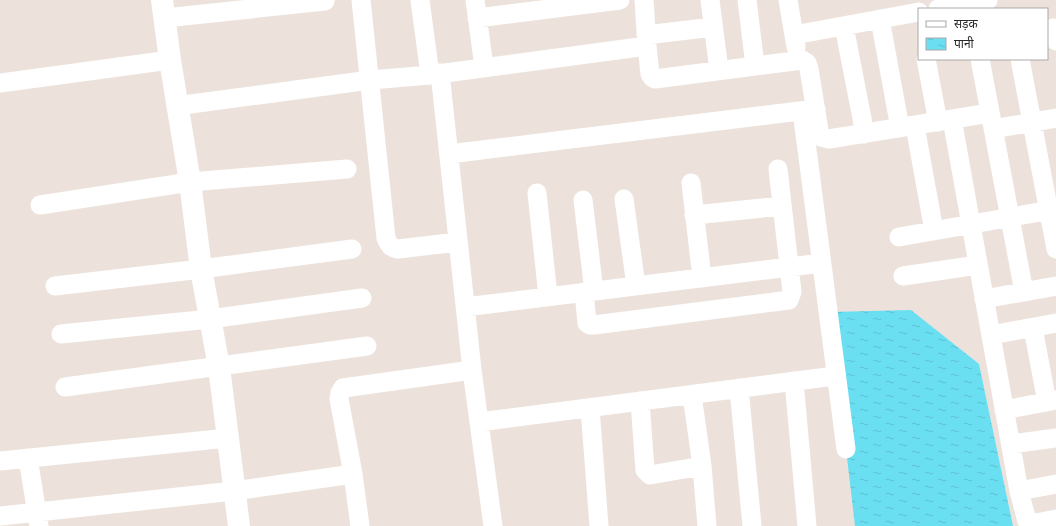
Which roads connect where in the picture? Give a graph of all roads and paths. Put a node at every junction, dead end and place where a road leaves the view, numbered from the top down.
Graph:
1 (361, 0) edge
2 (420, 0) edge
3 (620, 0) edge
4 (644, 0) edge
5 (710, 0) edge
6 (747, 0) edge
7 (788, 0) edge
8 (988, 0) edge
9 (325, 1) dead end
10 (254, 4) edge
11 (970, 6) edge
12 (949, 8) edge
13 (163, 9) edge
14 (476, 9) edge
15 (918, 15) edge
16 (880, 20) junction
17 (844, 26) junction
18 (714, 27) junction
19 (794, 35) junction
20 (646, 40) junction
21 (170, 60) junction
22 (798, 60) junction
23 (926, 60) edge
24 (980, 60) edge
25 (1020, 60) edge
26 (755, 66) junction
27 (484, 67) junction
28 (719, 70) junction
29 (435, 74) junction
30 (370, 80) junction
31 (0, 83) edge
32 (176, 106) junction
33 (809, 110) junction
34 (1056, 118) edge
35 (945, 120) junction
36 (992, 121) junction
37 (1032, 122) junction
38 (908, 127) junction
39 (865, 134) junction
40 (449, 154) junction
41 (347, 169) dead end
42 (778, 169) dead end
43 (190, 182) junction
44 (691, 183) dead end
45 (537, 193) dead end
46 (624, 199) dead end
47 (583, 200) dead end
48 (40, 205) dead end
49 (782, 206) junction
50 (1052, 210) edge
51 (694, 215) junction
52 (1010, 217) junction
53 (971, 224) junction
54 (934, 231) junction
55 (899, 237) dead end
56 (458, 242) junction
57 (352, 249) dead end
58 (1056, 249) edge
59 (814, 264) dead end
60 (978, 265) junction
61 (790, 267) junction
62 (201, 269) junction
63 (903, 276) dead end
64 (702, 278) junction
65 (55, 286) dead end
66 (636, 286) junction
67 (1056, 286) edge
68 (589, 292) junction
69 (1024, 292) junction
70 (548, 296) junction
71 (362, 298) dead end
72 (984, 299) junction
73 (465, 307) junction
74 (210, 319) junction
75 (1056, 323) edge
76 (1033, 328) junction
77 (61, 334) dead end
78 (991, 336) junction
79 (367, 346) dead end
80 (219, 367) junction
81 (472, 370) junction
82 (827, 377) dead end
83 (794, 381) junction
84 (65, 387) dead end
85 (739, 388) junction
86 (692, 395) junction
87 (640, 401) junction
88 (1051, 401) edge
89 (590, 408) junction
90 (1004, 410) junction
91 (479, 422) junction
92 (228, 438) junction
93 (1056, 438) edge
94 (1011, 444) junction
95 (846, 449) dead end
96 (28, 458) junction
97 (0, 461) edge
98 (702, 466) junction
99 (353, 474) junction
100 (1056, 484) edge
101 (234, 491) junction
102 (1019, 491) junction
103 (0, 516) edge
104 (38, 519) edge
105 (1056, 519) edge
106 (239, 526) edge
107 (360, 526) edge
108 (493, 526) edge
109 (599, 526) edge
110 (707, 526) edge
111 (752, 526) edge
112 (807, 526) edge

1 - 30 street
2 - 29 street
3 - 14 street
4 - 20 street
5 - 18 street
6 - 26 street
7 - 19 street
8 - 11 street
9 - 10 street
10 - 13 street
11 - 12 street
13 - 21 street
14 - 27 street
15 - 16 street
16 - 17 street
16 - 38 street
17 - 19 street
17 - 39 street
18 - 20 street
18 - 28 street
19 - 22 street
20 - 27 street
20 - 28 street
21 - 31 street
21 - 32 street
22 - 26 street
22 - 33 street
23 - 35 street
24 - 36 street
25 - 37 street
26 - 28 street
27 - 29 street
29 - 30 street
29 - 40 street
30 - 32 street
30 - 56 street
32 - 43 street
33 - 39 street
33 - 40 street
33 - 95 street
34 - 37 street
35 - 36 street
35 - 38 street
35 - 53 street
36 - 37 street
36 - 52 street
37 - 50 street
38 - 39 street
38 - 54 street
40 - 56 street
41 - 43 street
42 - 49 street
43 - 48 street
43 - 62 street
44 - 51 street
45 - 70 street
46 - 66 street
47 - 68 street
49 - 51 street
49 - 61 street
50 - 52 street
50 - 58 street
51 - 64 street
52 - 53 street
52 - 69 street
53 - 54 street
53 - 60 street
54 - 55 street
56 - 73 street
57 - 62 street
59 - 61 street
60 - 63 street
60 - 72 street
61 - 64 street
61 - 68 street
62 - 65 street
62 - 74 street
64 - 66 street
66 - 68 street
67 - 69 street
68 - 70 street
69 - 72 street
70 - 73 street
71 - 74 street
72 - 78 street
73 - 81 street
74 - 77 street
74 - 80 street
75 - 76 street
76 - 78 street
76 - 88 street
78 - 90 street
79 - 80 street
80 - 84 street
80 - 92 street
81 - 91 street
81 - 99 street
82 - 83 street
83 - 85 street
83 - 112 street
85 - 86 street
85 - 111 street
86 - 87 street
86 - 98 street
87 - 89 street
87 - 98 street
88 - 90 street
89 - 91 street
89 - 109 street
90 - 94 street
91 - 108 street
92 - 96 street
92 - 101 street
93 - 94 street
94 - 102 street
96 - 97 street
96 - 104 street
98 - 110 street
99 - 101 street
99 - 107 street
100 - 102 street
101 - 104 street
101 - 106 street
102 - 105 street
103 - 104 street

